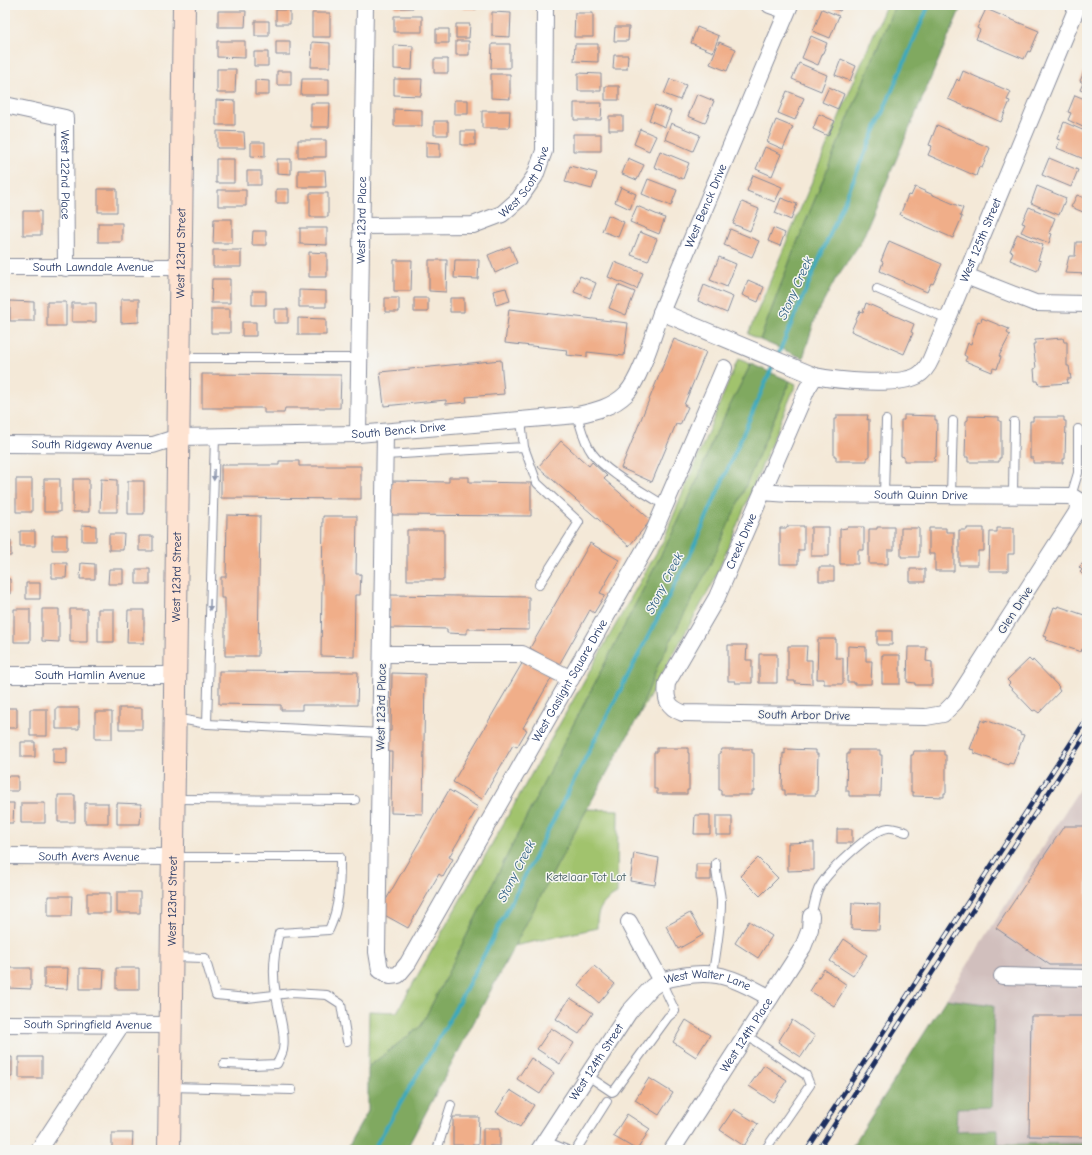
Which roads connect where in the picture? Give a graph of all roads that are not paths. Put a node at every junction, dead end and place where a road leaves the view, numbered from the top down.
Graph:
1 (184, 5) edge
2 (365, 5) edge
3 (545, 5) edge
4 (770, 5) edge
5 (1078, 5) edge
6 (789, 8) edge
7 (5, 105) edge
8 (361, 226) junction
9 (5, 267) edge
10 (181, 267) junction
11 (66, 268) junction
12 (966, 276) junction
13 (877, 289) dead end
14 (1087, 304) edge
15 (661, 312) junction
16 (948, 318) junction
17 (180, 358) junction
18 (359, 358) junction
19 (724, 368) dead end
20 (815, 376) junction
21 (615, 402) joint
22 (577, 415) junction
23 (522, 420) junction
24 (886, 420) dead end
25 (953, 421) dead end
26 (1014, 422) dead end
27 (1078, 429) dead end
28 (385, 432) junction
29 (358, 434) junction
30 (215, 436) junction
31 (178, 437) junction
32 (5, 444) edge
33 (524, 447) junction
34 (385, 455) junction
35 (762, 492) junction
36 (884, 495) junction
37 (951, 495) junction
38 (1013, 495) junction
39 (1079, 498) edge
40 (665, 506) junction
41 (539, 585) dead end
42 (382, 654) junction
43 (5, 675) edge
44 (175, 675) junction
45 (571, 679) junction
46 (668, 703) joint
47 (943, 714) joint
48 (175, 718) junction
49 (207, 724) junction
50 (380, 733) junction
51 (174, 799) junction
52 (356, 800) dead end
53 (906, 832) dead end
54 (5, 856) edge
55 (173, 857) junction
56 (716, 863) dead end
57 (811, 916) joint
58 (629, 922) dead end
59 (172, 957) junction
60 (713, 974) junction
61 (390, 976) joint
62 (1002, 976) dead end
63 (1087, 978) edge
64 (661, 981) junction
65 (276, 995) junction
66 (770, 998) junction
67 (5, 1024) edge
68 (121, 1025) junction
69 (170, 1025) junction
70 (746, 1036) junction
71 (347, 1041) dead end
72 (224, 1064) dead end
73 (588, 1076) junction
74 (170, 1087) junction
75 (292, 1090) dead end
76 (606, 1101) dead end
77 (451, 1105) dead end
78 (542, 1146) edge
79 (39, 1150) edge
80 (169, 1150) edge
81 (437, 1150) edge
82 (567, 1150) edge
83 (576, 1150) edge
84 (672, 1150) edge
85 (765, 1150) edge

1 - 10 street, West 123rd Street
2 - 8 street, West 123rd Place
3 - 8 street, West Scott Drive
4 - 6 street
5 - 12 street, West 125th Street
6 - 15 street, West Benck Drive
7 - 11 street, West 122nd Place
8 - 18 street, West 123rd Place
9 - 11 street, South Lawndale Avenue
10 - 11 street, South Lawndale Avenue
10 - 17 street, West 123rd Street
12 - 14 street
12 - 16 street, West 125th Street
13 - 16 lane
15 - 20 street, West 125th Street
15 - 21 street, West Benck Drive
16 - 20 street, West 125th Street
17 - 18 lane
17 - 31 street, West 123rd Street
18 - 29 street, West 123rd Place
19 - 40 street, West Gaslight Square Drive
20 - 35 street, Creek Drive
21 - 22 street, South Benck Drive
22 - 23 street, South Benck Drive
22 - 40 lane
23 - 28 street, South Benck Drive
23 - 33 lane
24 - 36 lane
25 - 37 lane
26 - 38 lane
27 - 39 lane
28 - 29 street, South Benck Drive
28 - 34 street, West 123rd Place
29 - 30 street, South Benck Drive
30 - 31 street, South Benck Drive
30 -> 49 lane
31 - 32 street, South Ridgeway Avenue
31 - 44 street, West 123rd Street
33 - 34 lane
33 - 41 lane
34 - 42 street, West 123rd Place
35 - 36 street, South Quinn Drive
35 - 46 street, Creek Drive
36 - 37 street, South Quinn Drive
37 - 38 street, South Quinn Drive
38 - 39 street, South Quinn Drive
39 - 47 street, Glen Drive
40 - 45 street, West Gaslight Square Drive
42 - 45 street
42 - 50 street, West 123rd Place
43 - 44 street, South Hamlin Avenue
44 - 48 street, West 123rd Street
45 - 61 street, West Gaslight Square Drive
46 - 47 street, South Arbor Drive
48 - 49 lane
48 - 51 street, West 123rd Street
49 - 50 lane
50 - 61 street, West 123rd Place
51 - 52 lane
51 - 55 street, West 123rd Street
53 - 57 lane
54 - 55 street, South Avers Avenue
55 - 59 street, West 123rd Street
55 - 65 lane
56 - 60 lane
57 - 66 street, West 124th Place
58 - 64 street, West Walter Lane
59 - 65 lane
59 - 69 street, West 123rd Street
60 - 64 street, West Walter Lane
60 - 66 street, West Walter Lane
62 - 63 street
64 - 73 street, West 124th Street
64 - 73 lane
65 - 71 lane
65 - 72 lane
66 - 70 street, West 124th Place
67 - 68 street, South Springfield Avenue
68 - 69 street, South Springfield Avenue
68 - 79 street
69 - 74 street, West 123rd Street
70 - 84 street, West 124th Place
70 - 85 lane
73 - 78 street, West 124th Street
74 - 75 lane
74 - 80 street, West 123rd Street
76 - 83 lane
77 - 81 lane
78 - 82 lane

